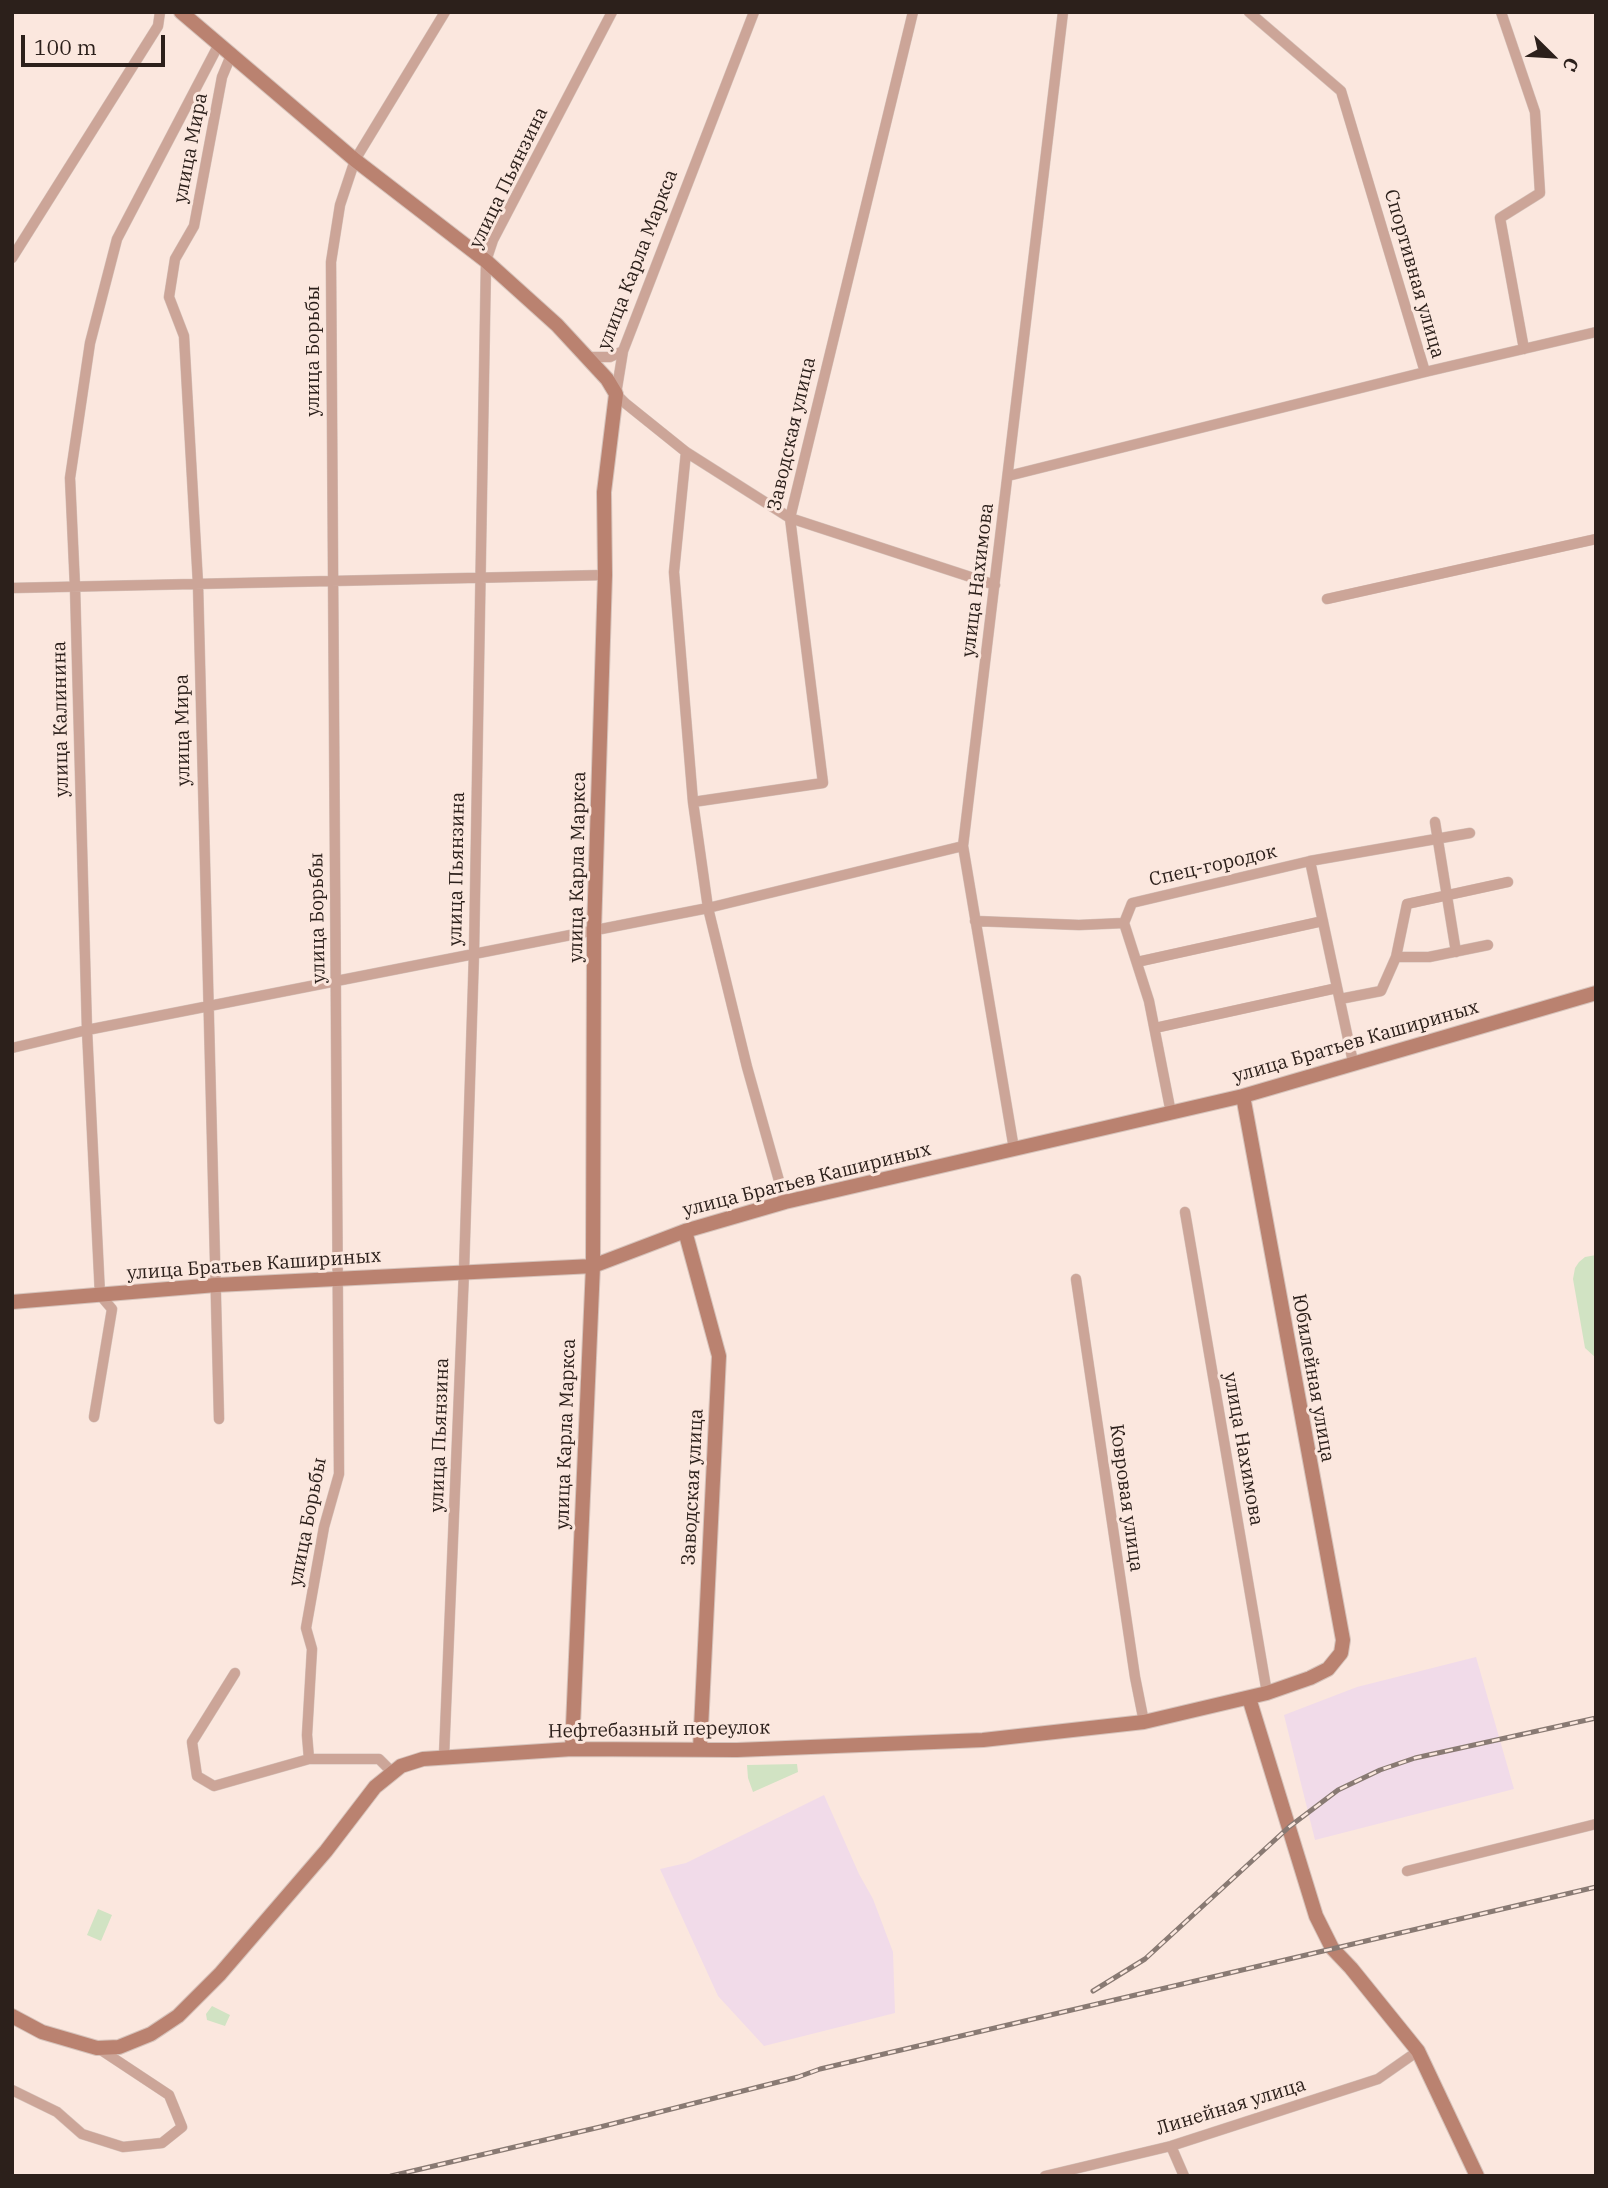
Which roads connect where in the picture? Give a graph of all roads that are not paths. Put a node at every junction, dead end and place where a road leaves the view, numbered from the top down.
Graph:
1 (160, 12) edge
2 (181, 12) edge
3 (445, 12) edge
4 (612, 12) edge
5 (754, 12) edge
6 (913, 12) edge
7 (1063, 12) edge
8 (1249, 12) edge
9 (1501, 12) edge
10 (219, 44) junction
11 (232, 53) junction
12 (355, 160) junction
13 (12, 258) edge
14 (486, 261) junction
15 (1596, 332) edge
16 (1524, 349) junction
17 (622, 351) junction
18 (587, 357) junction
19 (1424, 372) junction
20 (616, 394) junction
21 (686, 452) junction
22 (1008, 476) junction
23 (790, 518) junction
24 (1596, 539) edge
25 (605, 575) junction
26 (480, 576) junction
27 (333, 580) junction
28 (198, 584) junction
29 (995, 585) junction
30 (75, 587) junction
31 (12, 588) edge
32 (1326, 599) dead end
33 (693, 802) junction
34 (1435, 822) dead end
35 (1470, 833) dead end
36 (1439, 839) junction
37 (963, 846) junction
38 (1310, 862) junction
39 (1508, 882) dead end
40 (1447, 895) junction
41 (708, 908) junction
42 (975, 921) junction
43 (1323, 921) junction
44 (1124, 923) junction
45 (594, 931) junction
46 (1488, 945) dead end
47 (1456, 952) junction
48 (474, 953) junction
49 (1396, 957) junction
50 (1137, 962) junction
51 (336, 980) junction
52 (1337, 988) junction
53 (1596, 993) edge
54 (1340, 999) junction
55 (207, 1006) junction
56 (1155, 1028) junction
57 (87, 1030) junction
58 (12, 1048) edge
59 (1353, 1062) junction
60 (1243, 1096) junction
61 (1171, 1113) junction
62 (1014, 1149) junction
63 (785, 1202) junction
64 (1185, 1212) dead end
65 (685, 1231) junction
66 (593, 1266) junction
67 (464, 1271) junction
68 (339, 1278) junction
69 (1076, 1279) dead end
70 (216, 1285) junction
71 (100, 1295) junction
72 (12, 1302) edge
73 (94, 1416) dead end
74 (219, 1419) dead end
75 (1332, 1665) joint
76 (235, 1674) dead end
77 (1268, 1693) junction
78 (1249, 1698) junction
79 (1144, 1722) junction
80 (572, 1749) junction
81 (700, 1749) junction
82 (444, 1756) junction
83 (309, 1759) junction
84 (392, 1772) junction
85 (1596, 1824) edge
86 (1407, 1871) dead end
87 (12, 2016) edge
88 (97, 2048) junction
89 (1418, 2051) junction
90 (12, 2090) edge
91 (1171, 2146) junction
92 (1045, 2176) edge
93 (1184, 2176) edge
94 (1477, 2176) edge

1 - 13 street
2 - 10 main road
3 - 12 street, улица Борьбы
4 - 14 street, улица Пьянзина
5 - 17 street, улица Карла Маркса
6 - 23 street, Заводская улица
7 - 22 street, улица Нахимова
8 - 19 street, Спортивная улица
9 - 16 street
10 - 11 main road
10 - 30 street, улица Калинина
11 - 12 main road
11 - 28 street, улица Мира
12 - 14 main road
12 - 27 street, улица Борьбы
14 - 18 main road
14 - 26 street, улица Пьянзина
15 - 16 street
16 - 19 street
17 - 18 street
17 - 20 street, улица Карла Маркса
18 - 20 main road
19 - 22 street, Спортивная улица
20 - 21 street
20 - 25 main road, улица Карла Маркса
21 - 23 street
21 - 33 street
22 - 29 street, улица Нахимова
23 - 29 street
23 - 33 street, Заводская улица
24 - 32 street
25 - 26 street
25 - 45 main road, улица Карла Маркса
26 - 27 street
26 - 48 street, улица Пьянзина
27 - 28 street
27 - 51 street, улица Борьбы
28 - 30 street
28 - 55 street, улица Мира
29 - 37 street, улица Нахимова
30 - 31 street
30 - 57 street, улица Калинина
33 - 41 street
34 - 36 street
35 - 36 street, Спец-городок
36 - 38 street, Спец-городок
36 - 40 street
37 - 41 street
37 - 42 street, улица Нахимова
38 - 43 street
38 - 44 street, Спец-городок
39 - 40 street
40 - 47 street
40 - 49 street
41 - 45 street
41 - 63 street
42 - 44 street
42 - 62 street, улица Нахимова
43 - 50 street
43 - 52 street
44 - 50 street
45 - 48 street
45 - 66 main road, улица Карла Маркса
46 - 47 street
47 - 49 street
48 - 51 street
48 - 67 street, улица Пьянзина
49 - 54 street
50 - 56 street
51 - 55 street
51 - 68 street, улица Борьбы
52 - 54 street
52 - 56 street
53 - 59 main road, улица Братьев Кашириных
54 - 59 street
55 - 57 street
55 - 70 street, улица Мира
56 - 61 street
57 - 58 street
57 - 71 street, улица Калинина
59 - 60 main road, улица Братьев Кашириных
60 - 61 main road, улица Братьев Кашириных
60 - 75 main road, Юбилейная улица
61 - 62 main road, улица Братьев Кашириных
62 - 63 main road, улица Братьев Кашириных
63 - 65 main road, улица Братьев Кашириных
64 - 77 street, улица Нахимова
65 - 66 main road, улица Братьев Кашириных
65 - 81 main road, Заводская улица
66 - 67 main road, улица Братьев Кашириных
66 - 80 main road, улица Карла Маркса
67 - 68 main road, улица Братьев Кашириных
67 - 82 street, улица Пьянзина
68 - 70 main road, улица Братьев Кашириных
68 - 83 street, улица Борьбы
69 - 79 street, Ковровая улица
70 - 71 main road, улица Братьев Кашириных
70 - 74 street, улица Мира
71 - 72 main road, улица Братьев Кашириных
71 - 73 street, улица Калинина
75 - 77 main road, Нефтебазный переулок
76 - 83 street
77 - 78 main road, Нефтебазный переулок
78 - 79 main road, Нефтебазный переулок
78 - 89 main road
79 - 81 main road, Нефтебазный переулок
80 - 81 main road, Нефтебазный переулок
80 - 82 main road, Нефтебазный переулок
82 - 84 main road, Нефтебазный переулок
83 - 84 street
84 - 88 main road, Нефтебазный переулок
85 - 86 street
87 - 88 main road
88 - 90 street
89 - 91 street, Линейная улица
89 - 94 main road
91 - 92 street, Линейная улица
91 - 93 street

